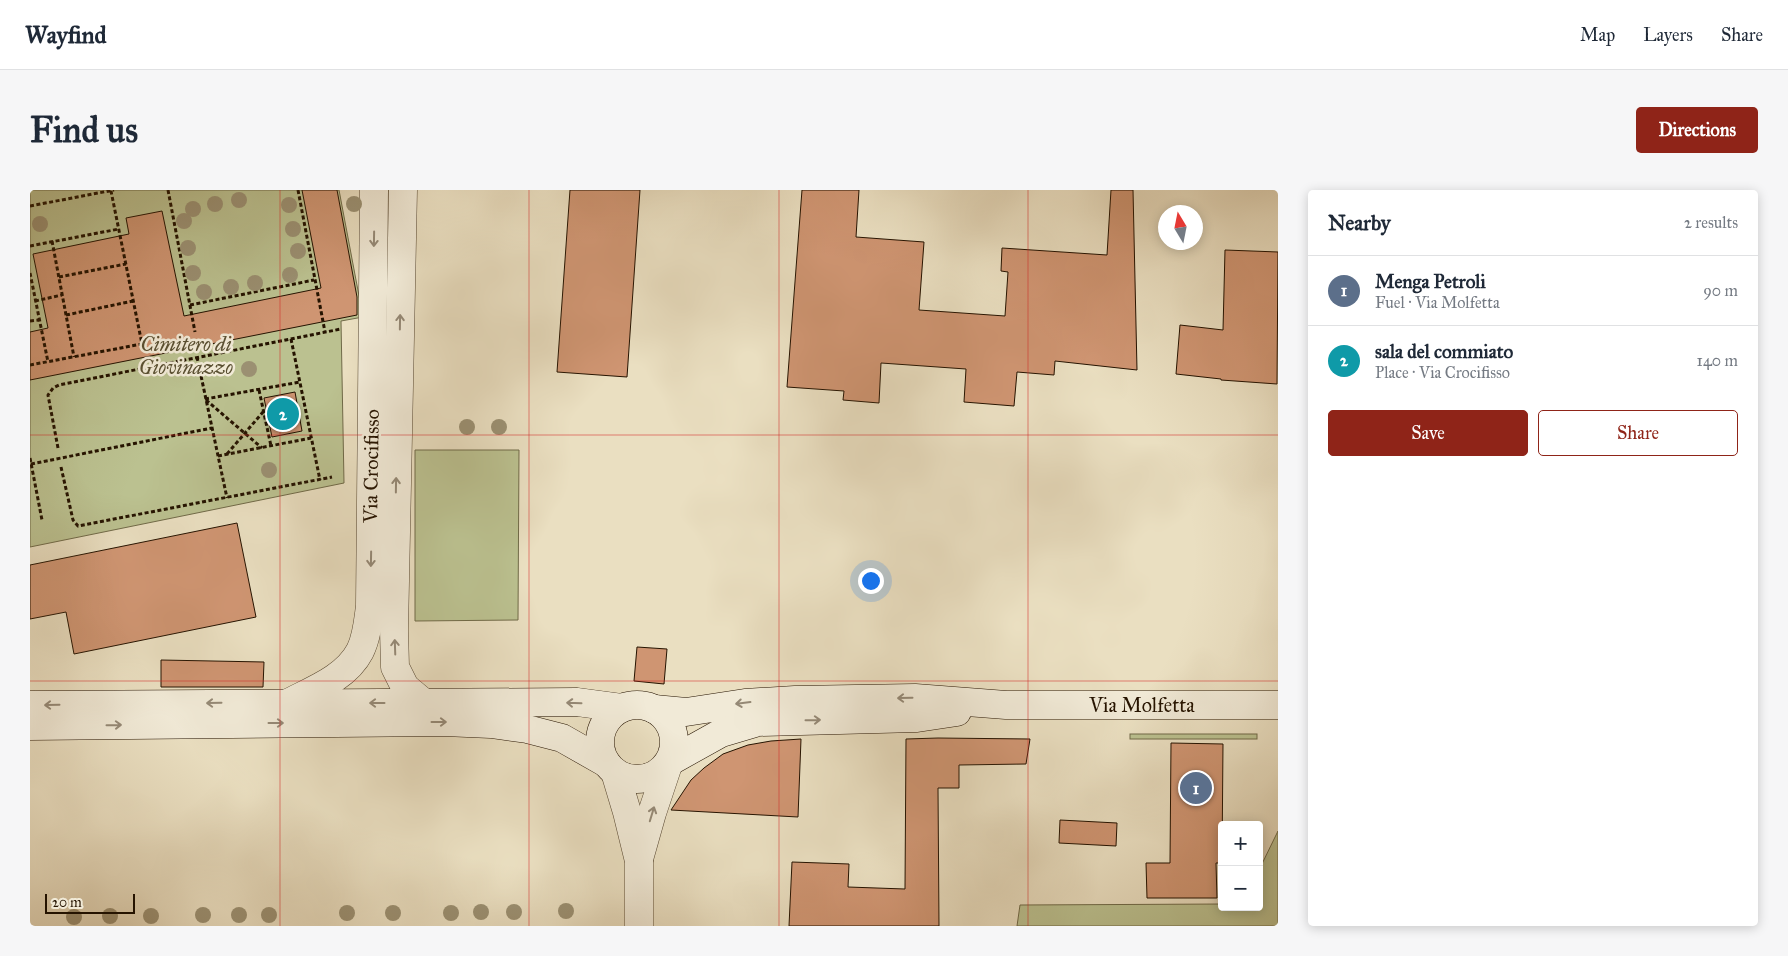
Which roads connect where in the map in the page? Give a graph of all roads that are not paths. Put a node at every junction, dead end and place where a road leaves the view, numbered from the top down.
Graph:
1 (374, 190) edge
2 (403, 190) edge
3 (288, 703) junction
4 (424, 703) junction
5 (1278, 704) edge
6 (30, 705) edge
7 (1006, 705) junction
8 (622, 708) junction
9 (654, 709) junction
10 (30, 726) edge
11 (669, 762) junction
12 (610, 768) junction
13 (639, 861) junction
14 (639, 926) edge

1 -> 3 main road, Via Crocifisso
4 -> 2 main road, Via Crocifisso
4 -> 3 main road
3 -> 6 main road
8 -> 4 main road
5 - 7 main road, Via Molfetta
7 -> 9 main road
11 -> 7 main road
8 - 9 main road
8 - 12 main road
9 - 11 main road
10 -> 12 main road
11 - 12 main road
13 -> 11 main road
12 - 13 main road
13 - 14 main road

